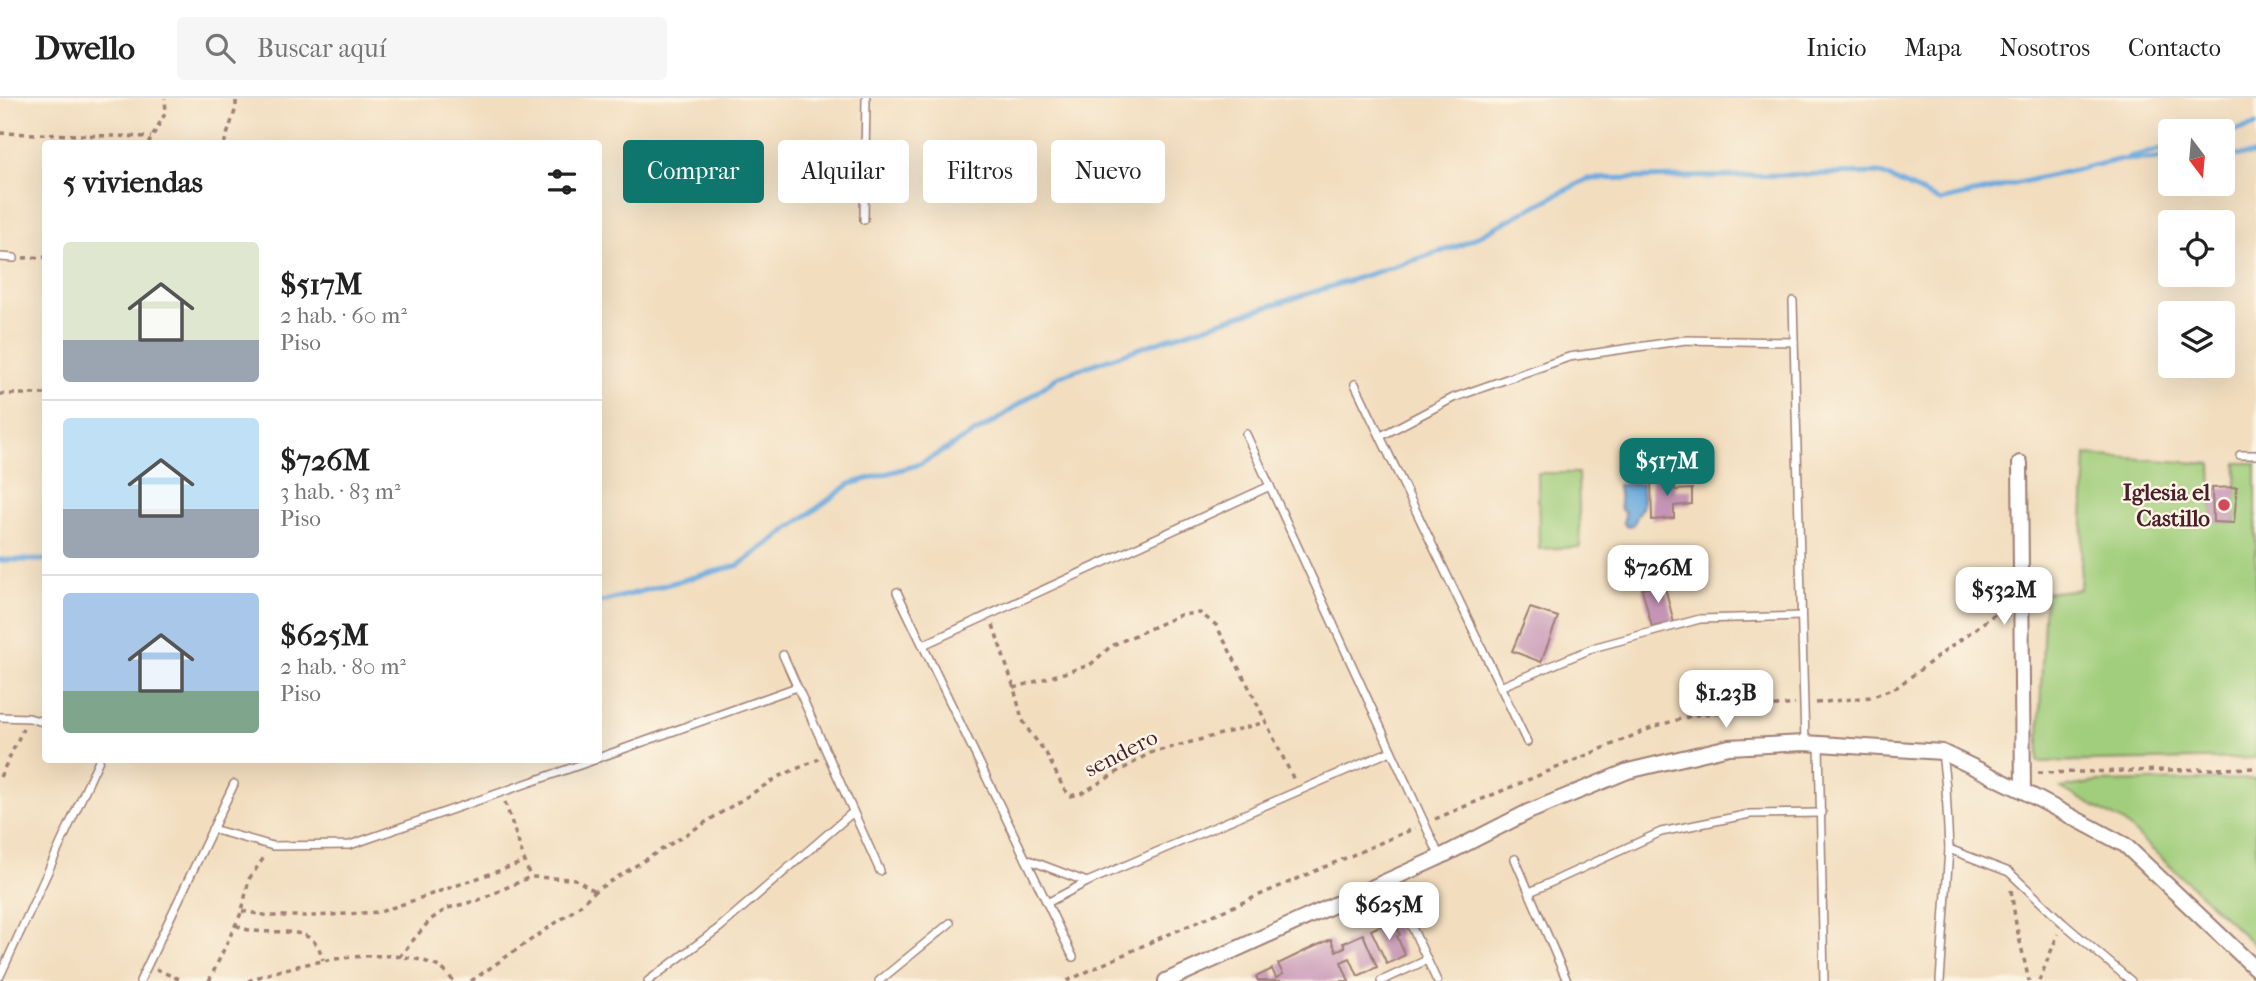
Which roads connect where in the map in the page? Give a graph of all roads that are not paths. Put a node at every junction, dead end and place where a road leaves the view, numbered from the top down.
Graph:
1 (866, 98) edge
2 (864, 220) dead end
3 (0, 257) edge
4 (15, 258) road end
5 (1793, 301) dead end
6 (1794, 342) junction
7 (1356, 384) dead end
8 (1246, 434) dead end
9 (1381, 436) junction
10 (2239, 455) dead end
11 (2256, 455) edge
12 (2020, 463) dead end
13 (1270, 486) junction
14 (897, 592) dead end
15 (1801, 616) junction
16 (923, 645) junction
17 (783, 655) dead end
18 (797, 687) junction
19 (1500, 687) junction
20 (0, 717) edge
21 (42, 722) edge
22 (1527, 742) dead end
23 (1812, 744) junction
24 (1391, 751) junction
25 (1942, 752) junction
26 (602, 757) edge
27 (98, 763) edge
28 (585, 763) edge
29 (234, 784) dead end
30 (2023, 791) junction
31 (852, 813) junction
32 (1822, 813) junction
33 (212, 829) junction
34 (1949, 849) junction
35 (1440, 857) junction
36 (1026, 859) junction
37 (1515, 859) dead end
38 (880, 871) dead end
39 (1390, 879) junction
40 (1087, 882) junction
41 (1530, 892) junction
42 (1047, 903) junction
43 (950, 923) dead end
44 (1073, 957) dead end
45 (1427, 960) junction
46 (2256, 969) edge
47 (0, 976) edge
48 (140, 981) edge
49 (648, 981) edge
50 (879, 981) edge
51 (1166, 981) edge
52 (1381, 981) edge
53 (1437, 981) edge
54 (1567, 981) edge
55 (1824, 981) edge
56 (1940, 981) edge
57 (2131, 981) edge

1 - 2 lane
3 - 4 lane
5 - 6 lane
6 - 9 lane
6 - 15 lane
7 - 9 lane
8 - 13 lane
9 - 19 lane
10 - 11 lane
12 - 30 street
13 - 16 lane
13 - 24 lane
14 - 16 lane
15 - 19 lane
15 - 23 lane
16 - 36 lane
17 - 18 lane
18 - 26 lane
18 - 31 lane
19 - 22 lane
20 - 21 lane
23 - 25 street
23 - 32 lane
23 - 35 street
24 - 35 lane
24 - 40 lane
25 - 30 street
25 - 34 lane
27 - 47 lane
28 - 33 lane
29 - 33 lane
30 - 46 street
31 - 38 lane
31 - 49 lane
32 - 41 lane
32 - 55 lane
33 - 48 lane
34 - 56 lane
34 - 57 lane
35 - 39 street
36 - 40 lane
36 - 42 lane
37 - 41 lane
39 - 45 lane
39 - 51 street
40 - 42 lane
41 - 54 lane
42 - 44 lane
43 - 50 lane
45 - 52 lane
45 - 53 lane

